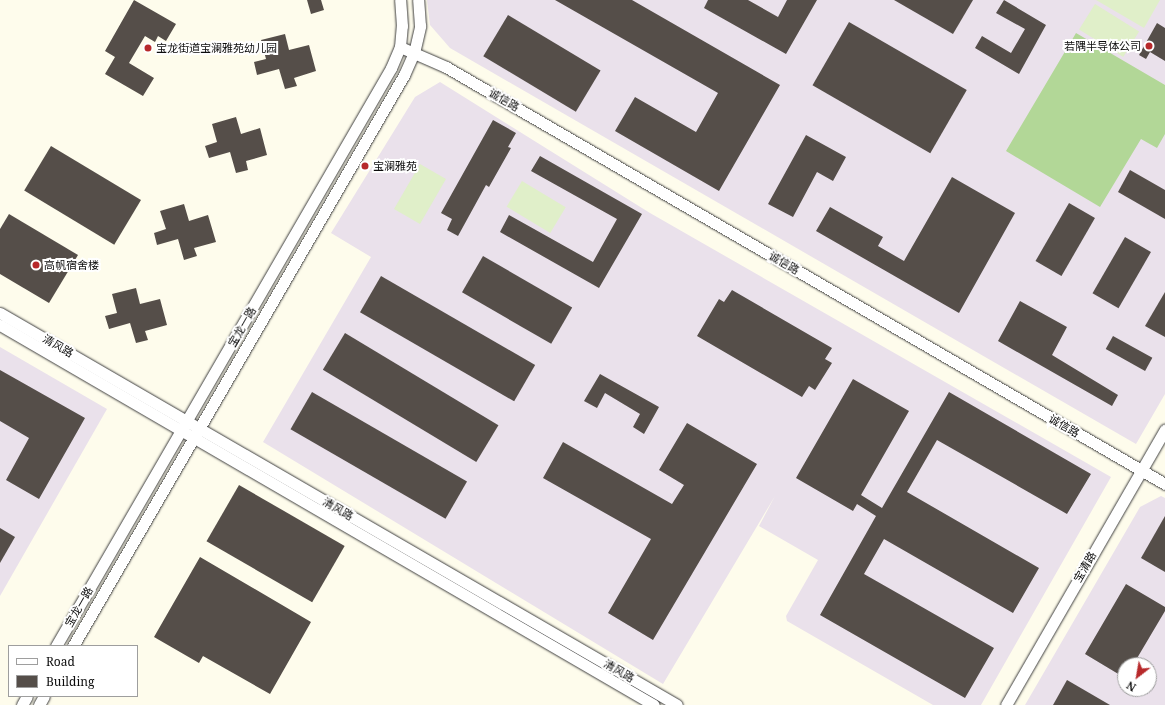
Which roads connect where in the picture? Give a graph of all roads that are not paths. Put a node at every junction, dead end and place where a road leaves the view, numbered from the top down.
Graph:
1 (400, 0) edge
2 (418, 0) edge
3 (400, 47) junction
4 (414, 53) junction
5 (0, 313) edge
6 (0, 325) edge
7 (185, 426) junction
8 (1165, 430) edge
9 (196, 433) junction
10 (1141, 470) junction
11 (1165, 484) edge
12 (57, 645) edge
13 (74, 645) edge
14 (654, 705) edge
15 (677, 705) edge
16 (1006, 705) edge

1 - 3 street, 宝龙一路
2 - 4 street, 宝龙一路
3 - 4 street, 诚信路
3 - 7 street, 宝龙一路
4 - 9 street, 宝龙一路
4 - 10 street, 诚信路
5 - 7 street, 清风路
6 - 7 street, 清风路
7 - 9 street, 清风路
7 - 12 street, 宝龙一路
8 - 10 street, 宝清路
9 - 13 street, 宝龙一路
9 - 14 street, 清风路
9 - 15 street, 清风路
10 - 11 street, 诚信路
10 - 16 street, 宝清路

